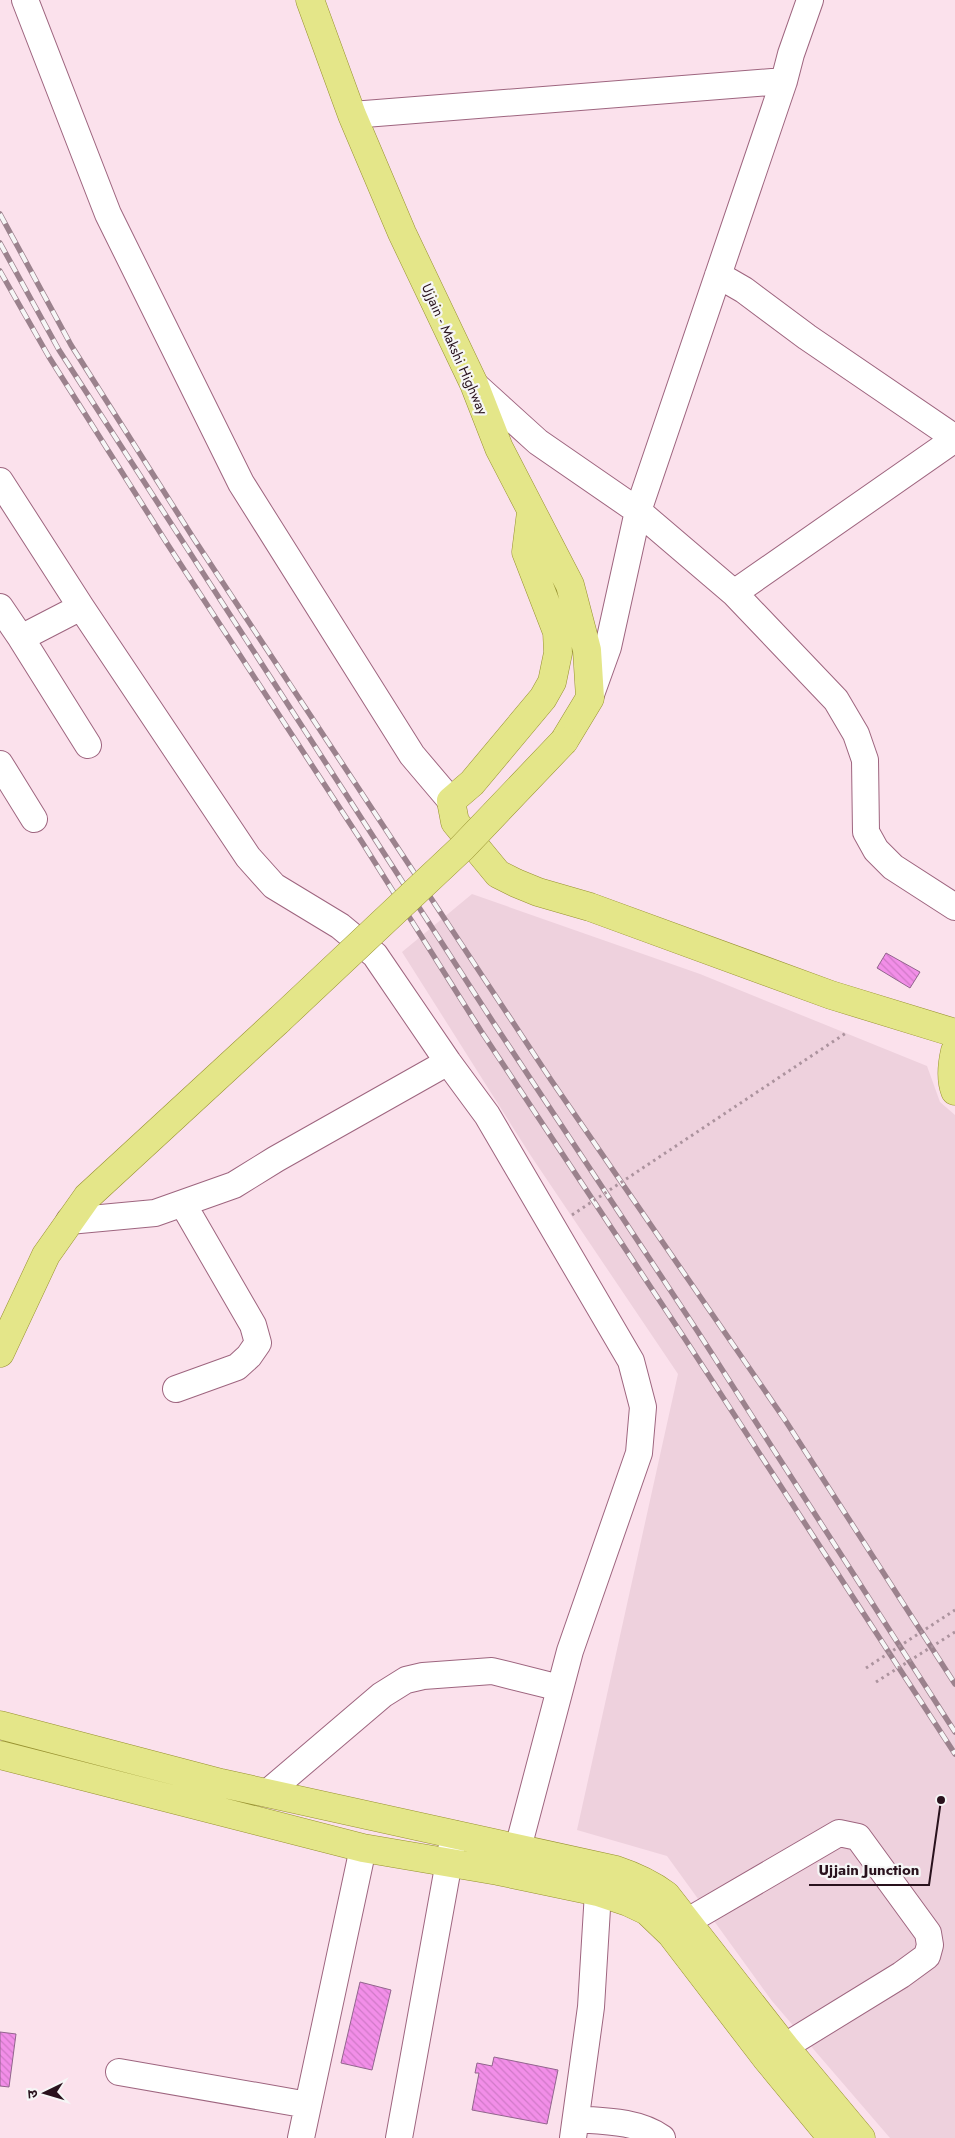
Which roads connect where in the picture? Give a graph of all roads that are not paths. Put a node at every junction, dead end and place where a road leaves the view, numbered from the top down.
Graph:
1 (25, 0) edge
2 (310, 0) edge
3 (810, 0) edge
4 (784, 81) junction
5 (352, 115) junction
6 (718, 275) junction
7 (474, 384) junction
8 (955, 438) edge
9 (0, 481) edge
10 (638, 510) junction
11 (531, 512) junction
12 (734, 592) junction
13 (0, 607) edge
14 (81, 607) junction
15 (21, 638) junction
16 (590, 698) junction
17 (88, 745) dead end
18 (0, 764) edge
19 (451, 801) junction
20 (34, 819) dead end
21 (955, 907) edge
22 (955, 1033) edge
23 (955, 1051) edge
24 (448, 1062) junction
25 (955, 1091) edge
26 (183, 1204) junction
27 (69, 1221) junction
28 (0, 1354) edge
29 (176, 1389) dead end
30 (560, 1688) junction
31 (0, 1725) edge
32 (0, 1755) edge
33 (268, 1793) junction
34 (454, 1834) junction
35 (363, 1848) junction
36 (518, 1848) junction
37 (450, 1862) junction
38 (598, 1892) junction
39 (679, 1927) junction
40 (776, 2053) junction
41 (119, 2072) dead end
42 (308, 2105) junction
43 (575, 2128) edge
44 (301, 2138) edge
45 (399, 2138) edge
46 (662, 2138) edge
47 (832, 2138) edge
48 (861, 2138) edge

1 - 19 street
2 - 5 main road, Ujjain - Makshi Highway
3 - 4 street
4 - 5 street
4 - 6 street
5 - 7 main road, Ujjain - Makshi Highway
6 - 8 street
6 - 10 street
7 - 10 street
7 - 11 main road, Ujjain - Makshi Highway
8 - 12 street
9 - 14 street
10 - 12 street
10 - 16 street
11 - 16 main road, Ujjain - Makshi Highway
11 - 19 main road
12 - 21 street
13 - 15 street
14 - 15 street
14 - 24 street
15 - 17 street
16 - 27 main road, bridge
18 - 20 street
19 - 22 main road
23 - 25 main road
24 - 26 street
24 - 30 street
26 - 27 street
26 - 29 street
27 - 28 main road
30 - 33 street
30 - 36 street
31 - 33 main road
32 - 35 main road
33 - 34 main road
34 - 36 main road
34 - 37 street
35 - 37 main road
35 - 42 street
36 - 39 main road
37 - 38 main road
37 - 45 street
38 - 39 main road
38 - 43 street
39 - 40 main road
39 - 40 street
40 - 47 main road
40 - 48 main road
41 - 42 street
42 - 44 street
43 - 46 street

